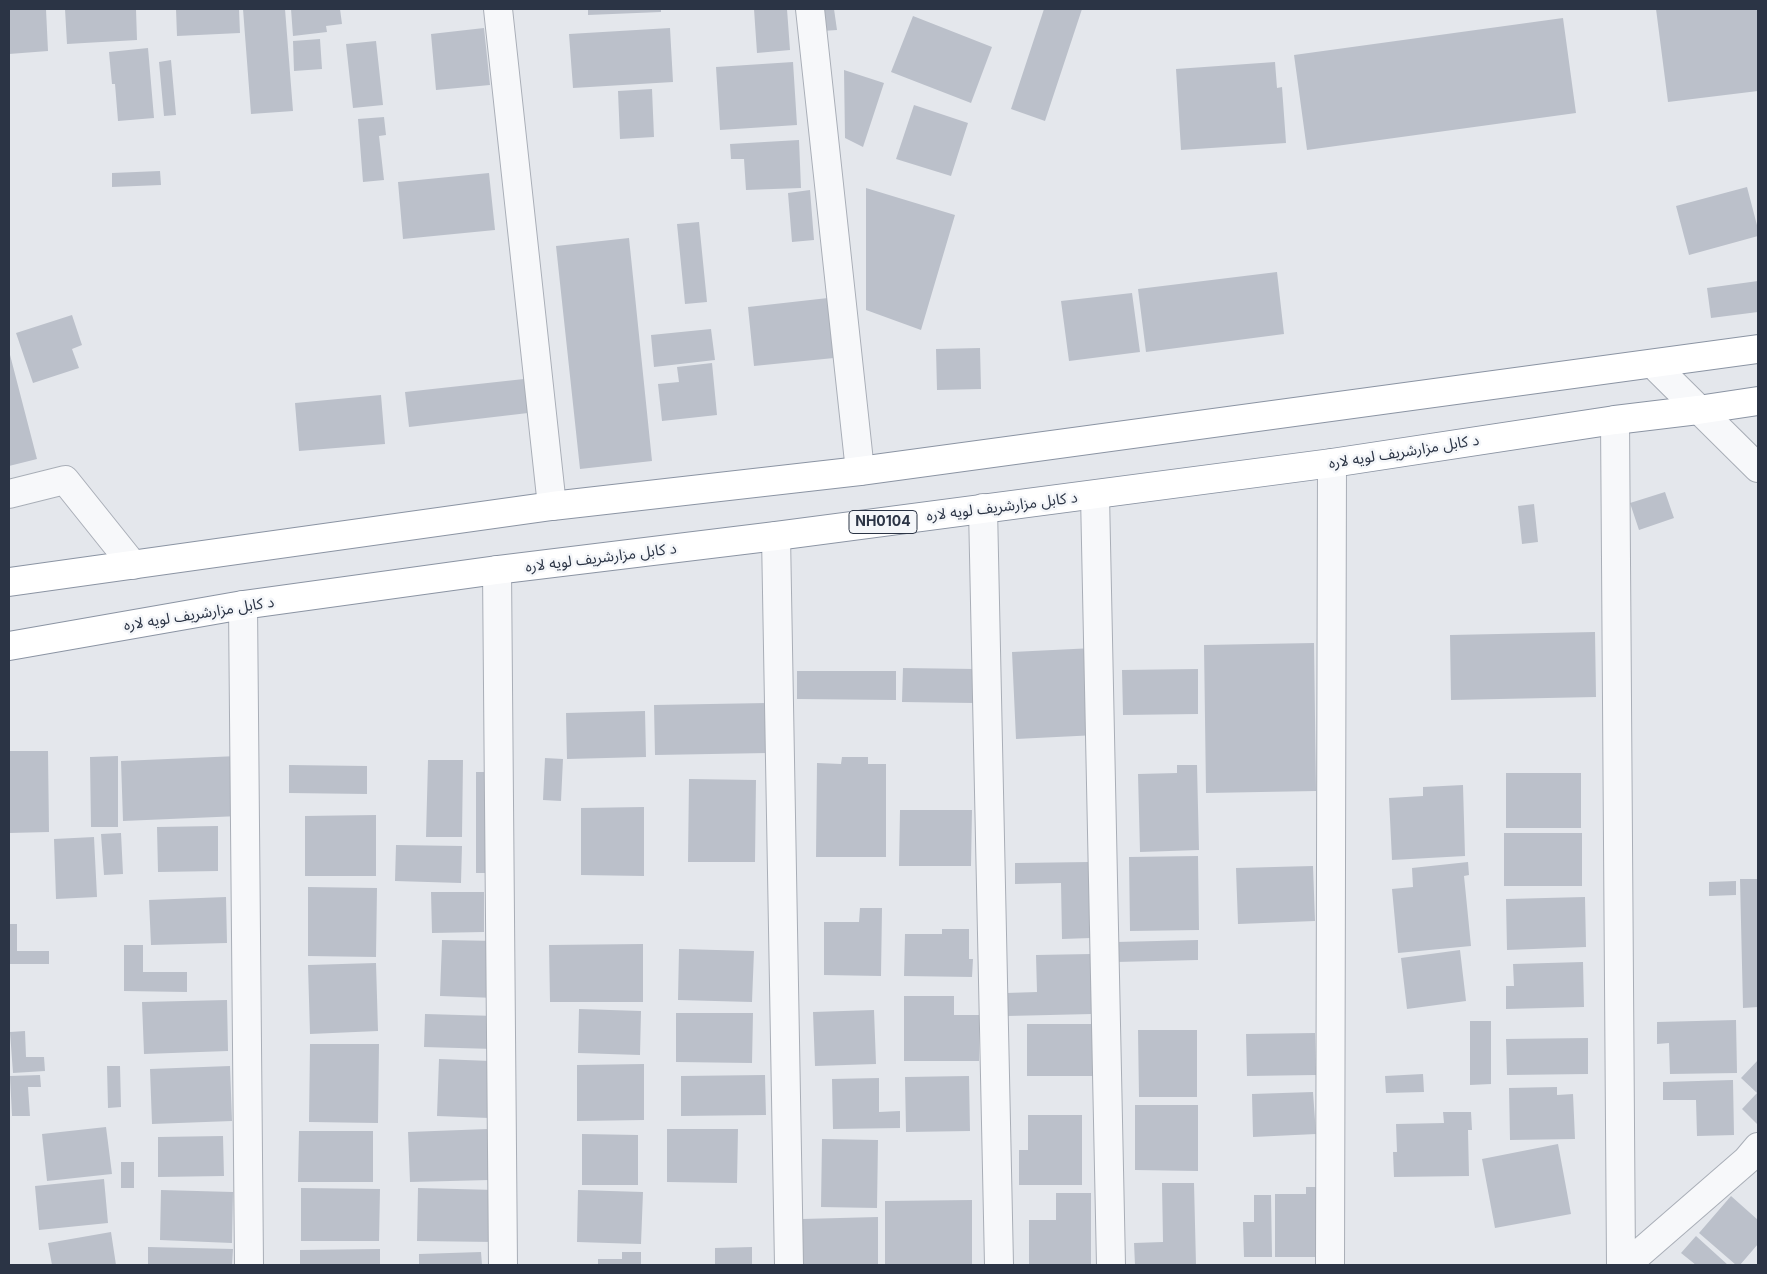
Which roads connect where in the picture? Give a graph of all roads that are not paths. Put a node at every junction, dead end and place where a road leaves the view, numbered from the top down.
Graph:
1 (498, 9) edge
2 (810, 9) edge
3 (1758, 349) edge
4 (1653, 364) junction
5 (1758, 401) edge
6 (1698, 410) junction
7 (1615, 420) junction
8 (1332, 463) junction
9 (1758, 468) edge
10 (860, 472) junction
11 (9, 494) edge
12 (1095, 495) junction
13 (552, 506) junction
14 (984, 508) junction
15 (776, 536) junction
16 (132, 565) junction
17 (497, 570) junction
18 (9, 582) edge
19 (243, 605) junction
20 (9, 646) edge
21 (1758, 1148) edge
22 (249, 1265) edge
23 (503, 1265) edge
24 (789, 1265) edge
25 (999, 1265) edge
26 (1111, 1265) edge
27 (1330, 1265) edge
28 (1621, 1265) edge
29 (1626, 1265) edge

1 - 13 street
2 - 10 street
3 - 4 highway
4 - 6 street
4 - 10 highway
5 - 6 highway, د کابل مزارشریف لویه لاره / NH0104
6 - 7 highway, د کابل مزارشریف لویه لاره / NH0104
6 - 9 street
7 - 8 highway, د کابل مزارشریف لویه لاره / NH0104
7 - 28 street
8 - 12 highway, د کابل مزارشریف لویه لاره / NH0104
8 - 27 street
10 - 13 highway
11 - 16 street
12 - 14 highway, د کابل مزارشریف لویه لاره / NH0104
12 - 26 street
13 - 16 highway
14 - 15 highway, د کابل مزارشریف لویه لاره / NH0104
14 - 25 street
15 - 17 highway, د کابل مزارشریف لویه لاره / NH0104
15 - 24 street
16 - 18 highway
17 - 19 highway, د کابل مزارشریف لویه لاره / NH0104
17 - 23 street
19 - 20 highway, د کابل مزارشریف لویه لاره / NH0104
19 - 22 street
21 - 29 street

